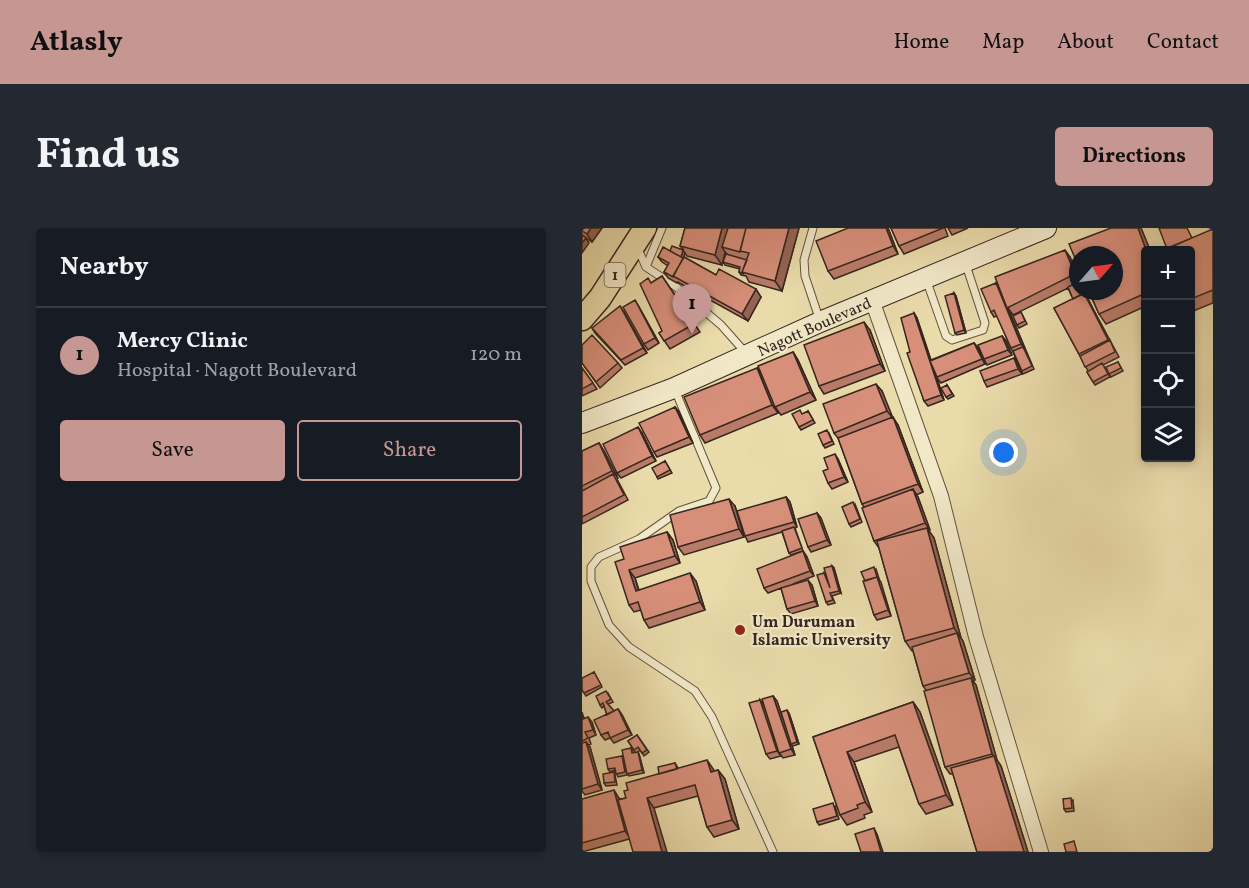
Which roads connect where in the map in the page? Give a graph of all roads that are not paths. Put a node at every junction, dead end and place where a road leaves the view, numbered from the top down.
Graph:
1 (662, 228) edge
2 (813, 228) edge
3 (1046, 228) edge
4 (641, 236) edge
5 (965, 262) junction
6 (646, 267) junction
7 (926, 278) junction
8 (872, 300) junction
9 (582, 319) edge
10 (820, 322) junction
11 (748, 355) junction
12 (674, 388) junction
13 (582, 423) edge
14 (772, 852) edge
15 (1041, 852) edge

1 - 6 lane
2 - 10 lane
3 - 5 street, Nagott Boulevard
4 - 6 lane
4 - 9 main road, 1
5 - 7 street, Nagott Boulevard
5 - 7 lane
6 - 11 lane
7 - 8 street, Nagott Boulevard
8 - 10 street, Nagott Boulevard
8 - 15 street
10 - 11 street, Nagott Boulevard
11 - 12 street, Nagott Boulevard
12 - 13 street, Nagott Boulevard
12 - 14 lane

